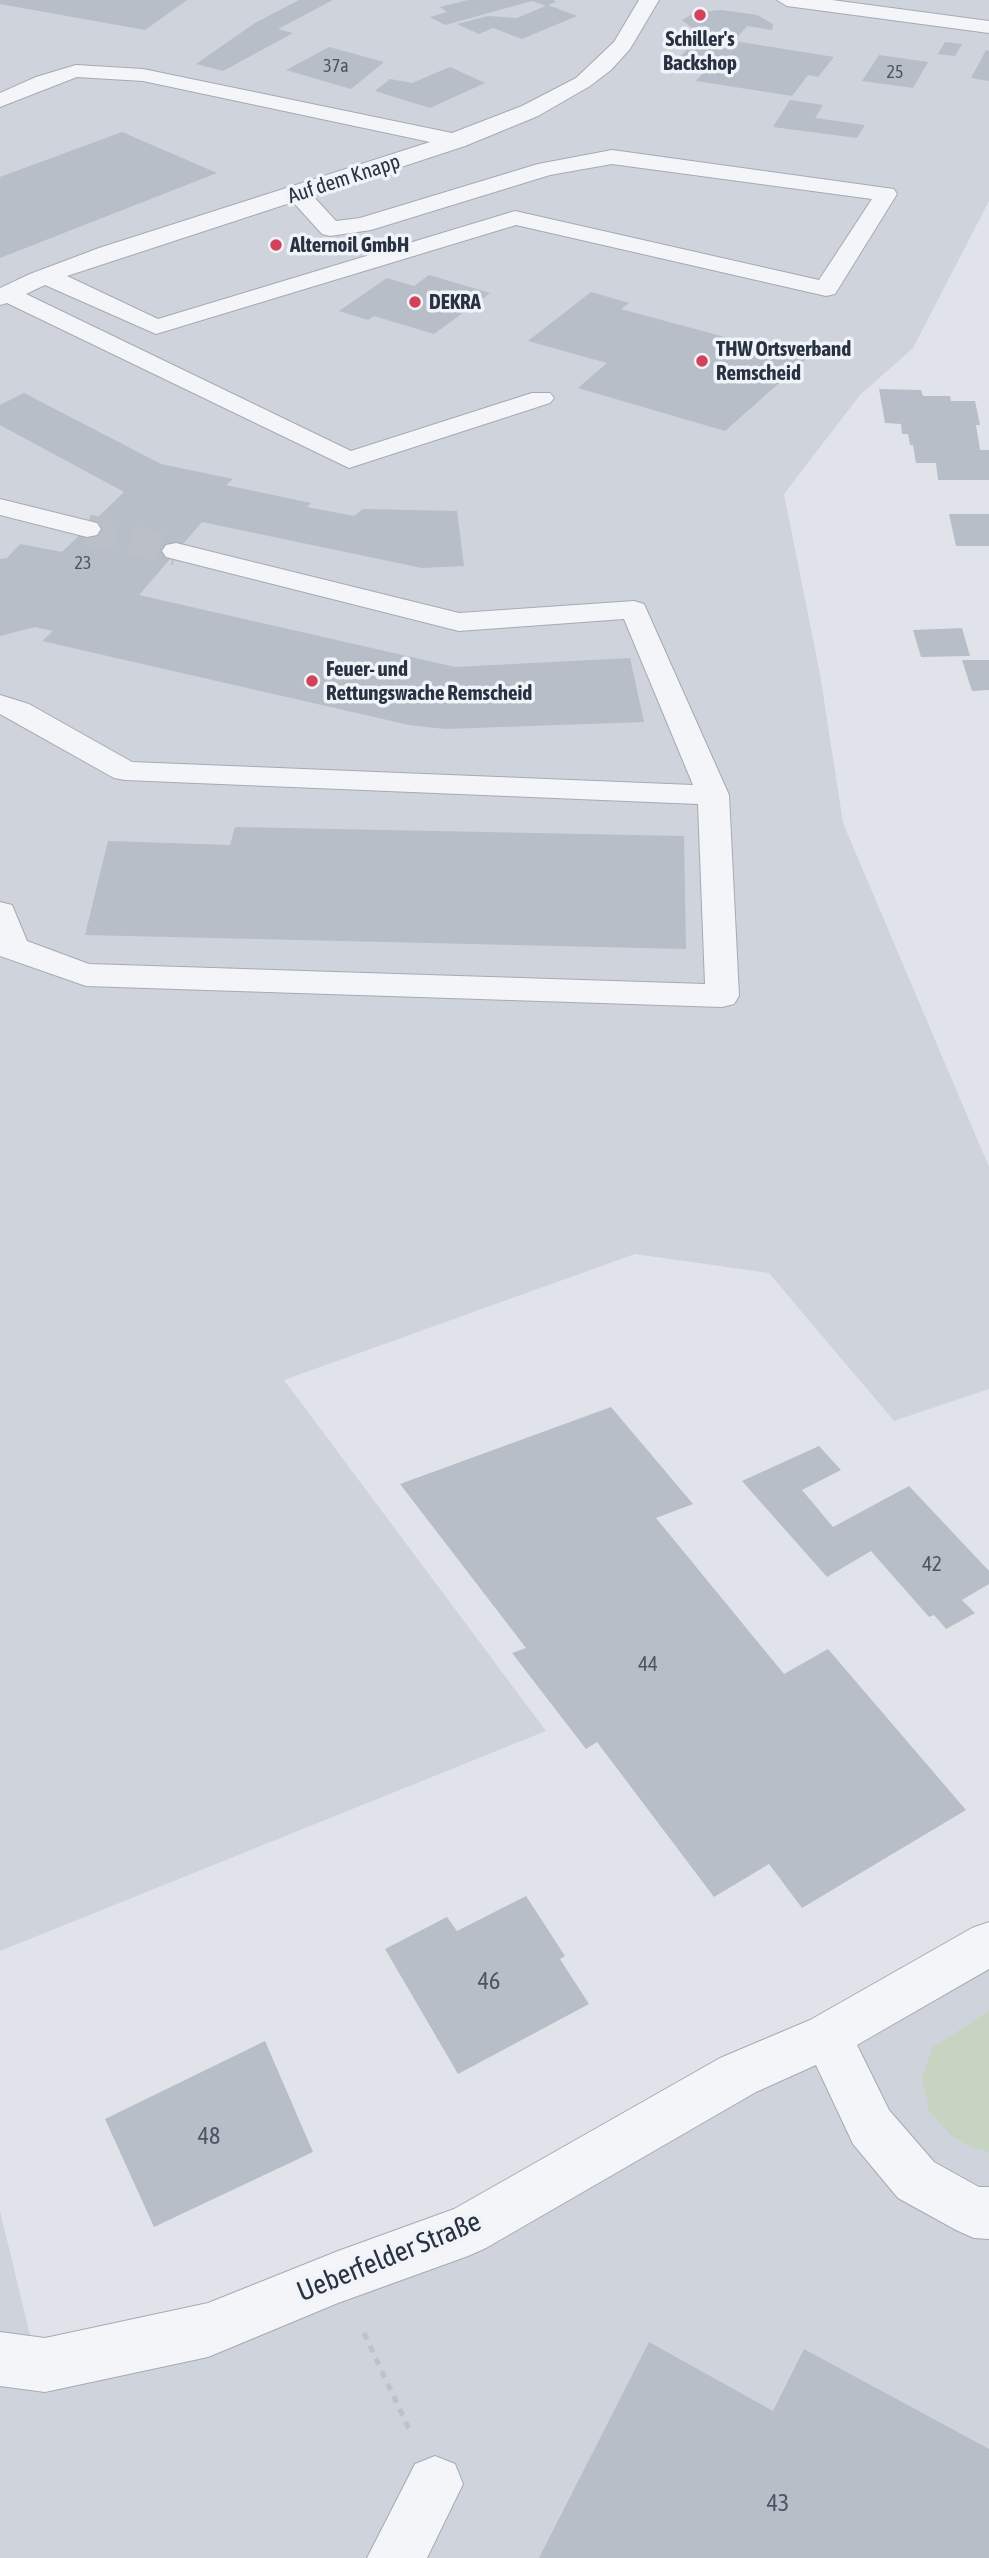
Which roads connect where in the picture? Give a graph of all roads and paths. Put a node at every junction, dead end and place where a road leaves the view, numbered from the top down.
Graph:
1 (649, 0) edge
2 (787, 0) edge
3 (989, 27) edge
4 (0, 101) edge
5 (457, 141) junction
6 (298, 193) junction
7 (46, 276) junction
8 (3, 296) edge
9 (541, 398) dead end
10 (0, 507) edge
11 (87, 528) tunnel mouth
12 (176, 551) tunnel mouth
13 (0, 704) edge
14 (712, 795) junction
15 (0, 912) edge
16 (989, 1944) edge
17 (827, 2036) junction
18 (989, 2213) edge
19 (338, 2277) junction
20 (0, 2359) edge
21 (435, 2484) joint
22 (396, 2558) edge

1 - 5 street, Auf dem Knapp
2 - 3 street
4 - 5 street
5 - 6 street, Auf dem Knapp
6 - 7 street, Auf dem Knapp
6 - 7 street
7 - 8 street, Auf dem Knapp
8 - 9 street
10 - 11 street
12 - 14 street
13 - 14 street
14 - 15 street
16 - 17 street, Ueberfelder Straße
17 - 18 street
17 - 19 street, Ueberfelder Straße
19 - 20 street, Ueberfelder Straße
19 - 21 path
21 - 22 street

